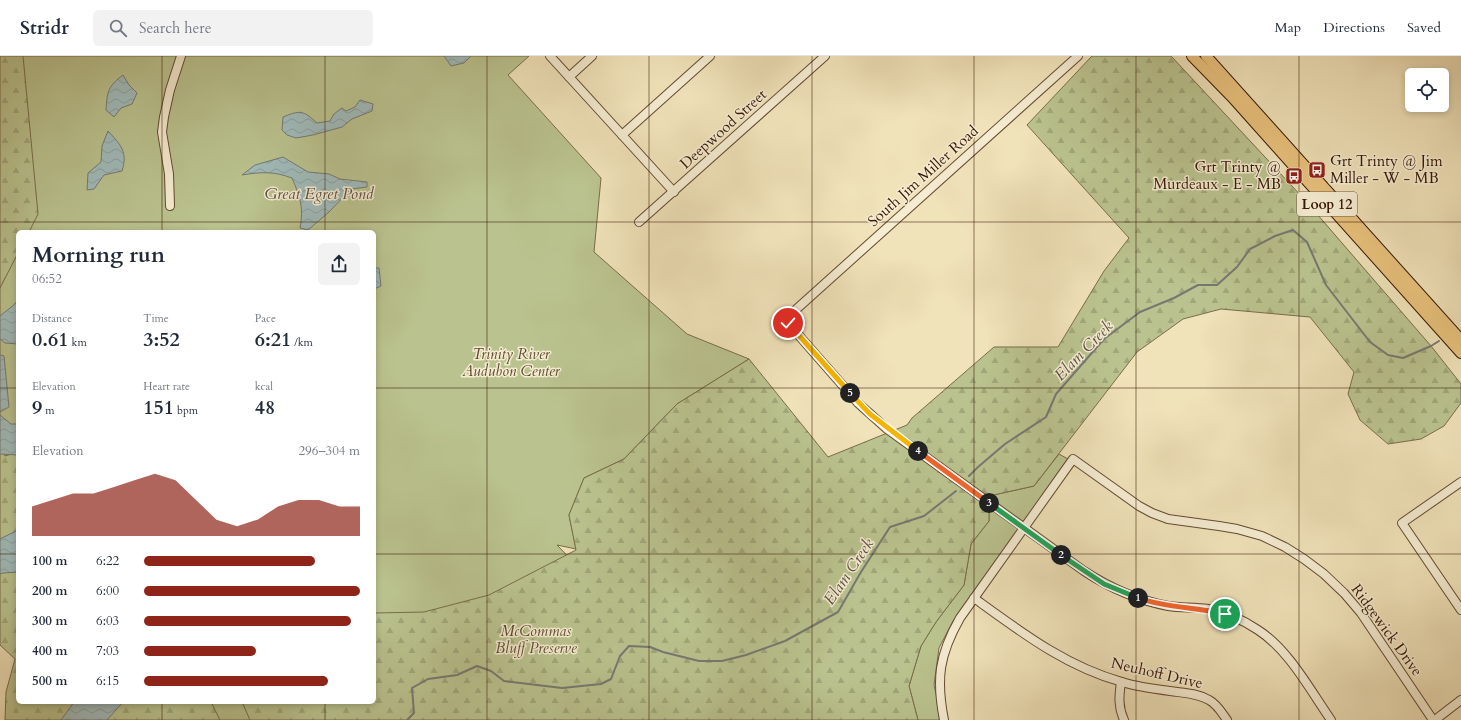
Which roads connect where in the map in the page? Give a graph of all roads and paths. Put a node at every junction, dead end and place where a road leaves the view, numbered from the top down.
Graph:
1 (181, 56) edge
2 (550, 56) edge
3 (592, 56) edge
4 (710, 56) edge
5 (825, 56) edge
6 (1078, 56) edge
7 (1192, 56) edge
8 (1206, 56) edge
9 (569, 77) junction
10 (622, 135) junction
11 (674, 192) junction
12 (170, 206) dead end
13 (639, 222) dead end
14 (1461, 340) edge
15 (1461, 353) edge
16 (1461, 482) edge
17 (1023, 528) junction
18 (974, 598) junction
19 (1461, 610) edge
20 (1121, 682) junction
21 (1461, 700) edge
22 (944, 720) edge
23 (1124, 720) edge
24 (1227, 720) edge
25 (1331, 720) edge
26 (1434, 720) edge

1 - 12 street
2 - 9 street
3 - 9 street
4 - 10 street
5 - 11 street, Deepwood Street
6 - 17 street, South Jim Miller Road
7 - 15 main road, Loop 12
8 - 14 main road, Loop 12
9 - 10 street
10 - 11 street
11 - 13 street, Deepwood Street
16 - 19 street
17 - 18 street
17 - 25 street
17 - 26 street, Ridgewick Drive
18 - 20 street, Neuhoff Drive
18 - 22 street
20 - 23 street
20 - 24 street, Neuhoff Drive
21 - 26 street

